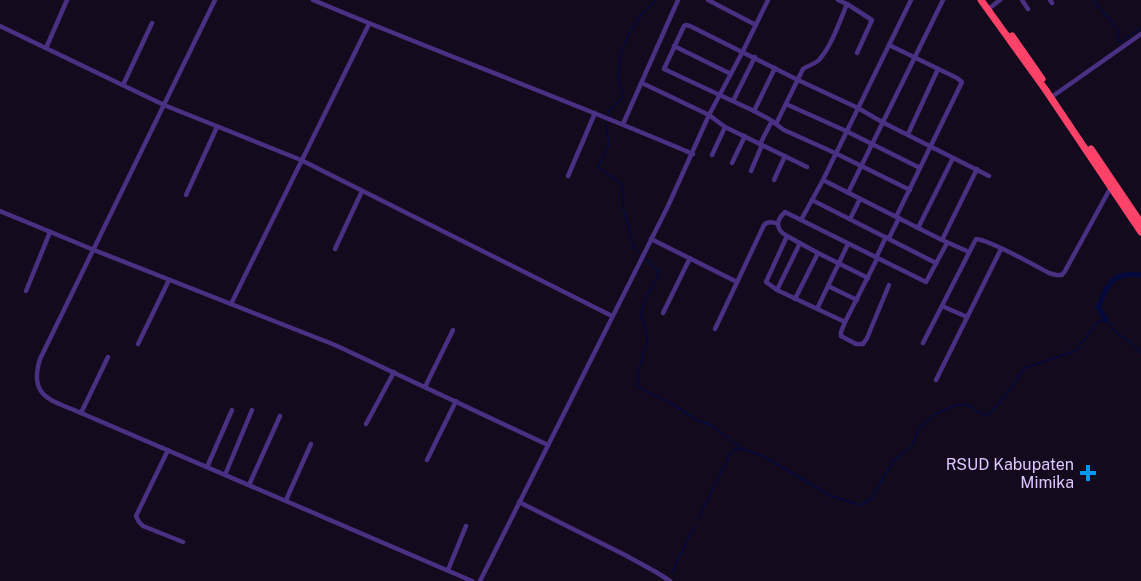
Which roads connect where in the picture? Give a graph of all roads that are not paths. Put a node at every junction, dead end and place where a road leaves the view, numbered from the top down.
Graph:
1 (67, 0) edge
2 (215, 0) edge
3 (314, 0) edge
4 (678, 0) edge
5 (708, 0) edge
6 (768, 0) edge
7 (838, 0) edge
8 (911, 0) edge
9 (943, 0) edge
10 (981, 0) edge
11 (1000, 0) edge
12 (1022, 0) edge
13 (323, 2) edge
14 (989, 3) edge
15 (847, 4) junction
16 (1028, 9) dead end
17 (152, 23) dead end
18 (369, 24) junction
19 (756, 25) junction
20 (0, 26) edge
21 (1141, 34) edge
22 (889, 45) junction
23 (674, 46) junction
24 (46, 48) junction
25 (743, 51) junction
26 (857, 53) dead end
27 (755, 57) junction
28 (914, 57) junction
29 (651, 62) junction
30 (775, 68) junction
31 (664, 69) junction
32 (938, 69) junction
33 (731, 74) junction
34 (798, 80) junction
35 (642, 83) junction
36 (123, 85) junction
37 (720, 94) junction
38 (1053, 96) junction
39 (733, 101) junction
40 (786, 104) junction
41 (164, 105) junction
42 (858, 108) junction
43 (754, 111) junction
44 (595, 113) junction
45 (709, 116) junction
46 (774, 122) junction
47 (882, 122) junction
48 (623, 124) junction
49 (217, 127) junction
50 (725, 127) junction
51 (846, 131) junction
52 (908, 134) junction
53 (745, 136) junction
54 (872, 144) junction
55 (761, 145) junction
56 (931, 146) junction
57 (835, 153) junction
58 (693, 154) junction
59 (712, 155) dead end
60 (785, 156) junction
61 (953, 158) junction
62 (301, 160) junction
63 (732, 163) dead end
64 (861, 166) junction
65 (807, 167) dead end
66 (920, 168) junction
67 (977, 169) junction
68 (751, 171) dead end
69 (568, 176) dead end
70 (989, 176) dead end
71 (774, 180) dead end
72 (823, 180) junction
73 (1111, 187) junction
74 (910, 190) junction
75 (362, 191) junction
76 (848, 193) junction
77 (186, 195) dead end
78 (860, 199) junction
79 (812, 200) junction
80 (0, 211) edge
81 (898, 217) junction
82 (850, 219) junction
83 (801, 220) junction
84 (1141, 223) edge
85 (778, 224) junction
86 (918, 228) junction
87 (50, 232) junction
88 (1141, 232) edge
89 (787, 236) junction
90 (888, 238) junction
91 (651, 239) junction
92 (944, 241) junction
93 (800, 243) junction
94 (848, 244) junction
95 (335, 249) dead end
96 (1002, 249) junction
97 (94, 250) junction
98 (969, 252) junction
99 (818, 253) junction
100 (690, 258) junction
101 (876, 258) junction
102 (838, 263) junction
103 (936, 263) junction
104 (868, 278) junction
105 (169, 280) junction
106 (737, 282) junction
107 (889, 285) dead end
108 (828, 286) junction
109 (777, 290) junction
110 (26, 291) dead end
111 (795, 299) junction
112 (856, 300) junction
113 (231, 304) junction
114 (942, 306) junction
115 (817, 309) junction
116 (663, 313) dead end
117 (612, 316) junction
118 (967, 317) junction
119 (845, 322) junction
120 (715, 329) dead end
121 (453, 330) dead end
122 (138, 344) dead end
123 (923, 344) dead end
124 (108, 357) dead end
125 (394, 372) junction
126 (936, 380) dead end
127 (424, 387) junction
128 (456, 401) junction
129 (232, 410) dead end
130 (252, 410) dead end
131 (81, 413) junction
132 (280, 416) dead end
133 (366, 424) dead end
134 (311, 444) dead end
135 (548, 445) junction
136 (168, 450) junction
137 (427, 460) dead end
138 (207, 467) junction
139 (225, 475) junction
140 (249, 484) junction
141 (286, 500) junction
142 (519, 502) junction
143 (466, 526) dead end
144 (183, 542) dead end
145 (448, 570) junction
146 (472, 581) edge
147 (480, 581) edge
148 (670, 581) edge

1 - 24 street
2 - 41 street
3 - 13 street
4 - 29 street
5 - 19 street
6 - 19 street
7 - 15 street
8 - 22 street
9 - 28 street
10 - 73 highway
11 - 14 street
12 - 16 street
13 - 18 street
14 - 38 highway
15 - 26 street
15 - 34 street
17 - 36 street
18 - 44 street
18 - 62 street
19 - 25 street
20 - 24 street
21 - 38 street
22 - 28 street
22 - 42 street
23 - 25 street
23 - 31 street
23 - 33 street
24 - 36 street
25 - 27 street
25 - 33 street
27 - 30 street
27 - 39 street
28 - 32 street
28 - 47 street
29 - 31 street
29 - 35 street
30 - 34 street
30 - 43 street
31 - 37 street
32 - 52 street
32 - 56 street
33 - 37 street
34 - 40 street
34 - 42 street
35 - 45 street
35 - 48 street
36 - 41 street
37 - 39 street
37 - 45 street
38 - 84 highway
39 - 43 street
40 - 46 street
40 - 51 street
41 - 49 street
41 - 97 street
42 - 47 street
42 - 51 street
43 - 46 street
44 - 48 street
44 - 69 street
45 - 50 street
45 - 58 street
46 - 55 street
46 - 57 street
47 - 52 street
47 - 54 street
48 - 58 street
49 - 62 street
49 - 77 street
50 - 53 street
50 - 59 street
51 - 54 street
51 - 57 street
52 - 56 street
53 - 55 street
53 - 63 street
54 - 64 street
54 - 66 street
55 - 60 street
55 - 68 street
56 - 61 street
56 - 66 street
57 - 64 street
57 - 72 street
58 - 91 street
60 - 65 street
60 - 71 street
61 - 67 street
61 - 86 street
62 - 75 street
62 - 113 street
64 - 74 street
64 - 76 street
66 - 74 street
67 - 70 street
67 - 92 street
72 - 76 street
72 - 79 street
73 - 88 highway
73 - 96 street
74 - 81 street
75 - 95 street
75 - 117 street
76 - 78 street
78 - 81 street
78 - 82 street
79 - 82 street
79 - 83 street
80 - 87 street
81 - 86 street
81 - 90 street
82 - 90 street
83 - 85 street
83 - 94 street
85 - 89 street
85 - 106 street
86 - 92 street
87 - 97 street
87 - 110 street
89 - 93 street
89 - 109 street
90 - 101 street
90 - 103 street
91 - 100 street
91 - 117 street
92 - 98 street
92 - 103 street
93 - 99 street
93 - 109 street
94 - 101 street
94 - 102 street
96 - 98 street
96 - 118 street
97 - 105 street
97 - 131 street
98 - 114 street
99 - 102 street
99 - 111 street
100 - 106 street
100 - 116 street
101 - 103 street
101 - 104 street
102 - 104 street
102 - 108 street
104 - 112 street
105 - 113 street
105 - 122 street
106 - 120 street
107 - 119 street
108 - 112 street
108 - 115 street
109 - 111 street
111 - 115 street
112 - 119 street
113 - 125 street
114 - 118 street
114 - 123 street
115 - 119 street
117 - 135 street
118 - 126 street
121 - 127 street
124 - 131 street
125 - 127 street
125 - 133 street
127 - 128 street
128 - 135 street
128 - 137 street
129 - 138 street
130 - 139 street
131 - 136 street
132 - 140 street
134 - 141 street
135 - 142 street
136 - 138 street
136 - 144 street
138 - 139 street
139 - 140 street
140 - 141 street
141 - 145 street
142 - 147 street
142 - 148 street
143 - 145 street
145 - 146 street

